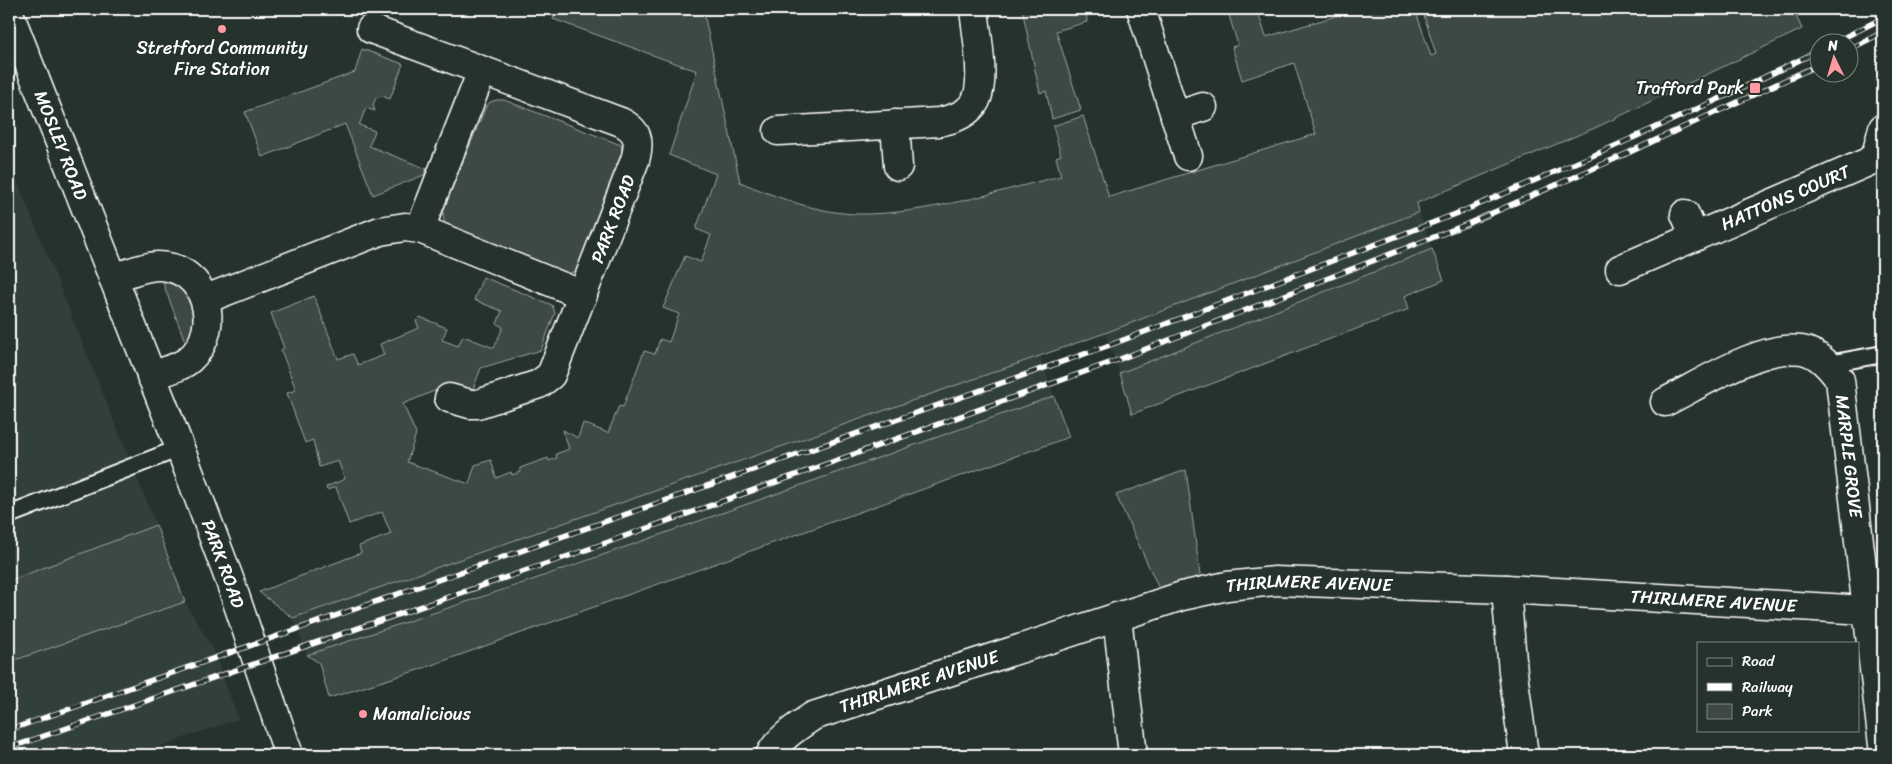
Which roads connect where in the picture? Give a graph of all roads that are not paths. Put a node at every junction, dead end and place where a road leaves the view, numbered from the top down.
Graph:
1 (974, 9) edge
2 (1141, 9) edge
3 (9, 13) edge
4 (371, 29) dead end
5 (482, 71) junction
6 (1203, 107) dead end
7 (1175, 116) junction
8 (894, 124) junction
9 (1883, 128) edge
10 (778, 131) dead end
11 (1188, 156) dead end
12 (898, 166) dead end
13 (420, 229) junction
14 (1620, 269) dead end
15 (113, 278) junction
16 (583, 295) junction
17 (206, 299) junction
18 (1883, 354) edge
19 (1828, 364) junction
20 (151, 376) junction
21 (449, 398) dead end
22 (1664, 402) dead end
23 (180, 448) junction
24 (9, 515) edge
25 (1506, 589) junction
26 (1874, 611) edge
27 (1117, 617) junction
28 (1883, 745) edge
29 (289, 755) edge
30 (770, 755) edge
31 (1133, 755) edge
32 (1524, 755) edge

1 - 8 street
2 - 7 street
3 - 15 street, MOSLEY ROAD
4 - 5 street, PARK ROAD
5 - 13 street
5 - 16 street, PARK ROAD
6 - 7 street
7 - 11 street
8 - 10 street
8 - 12 street
9 - 14 street, HATTONS COURT
13 - 16 street
13 - 17 street
15 - 17 street
15 - 20 street, PARK ROAD
16 - 21 street
17 - 20 street
18 - 19 lane
19 - 22 street, MARPLE GROVE
19 - 26 street, MARPLE GROVE
20 - 23 street, PARK ROAD
23 - 24 lane
23 - 29 street, PARK ROAD
25 - 26 street, THIRLMERE AVENUE
25 - 27 street, THIRLMERE AVENUE
25 - 32 street
26 - 28 street, MARPLE GROVE
27 - 30 street, THIRLMERE AVENUE
27 - 31 street

